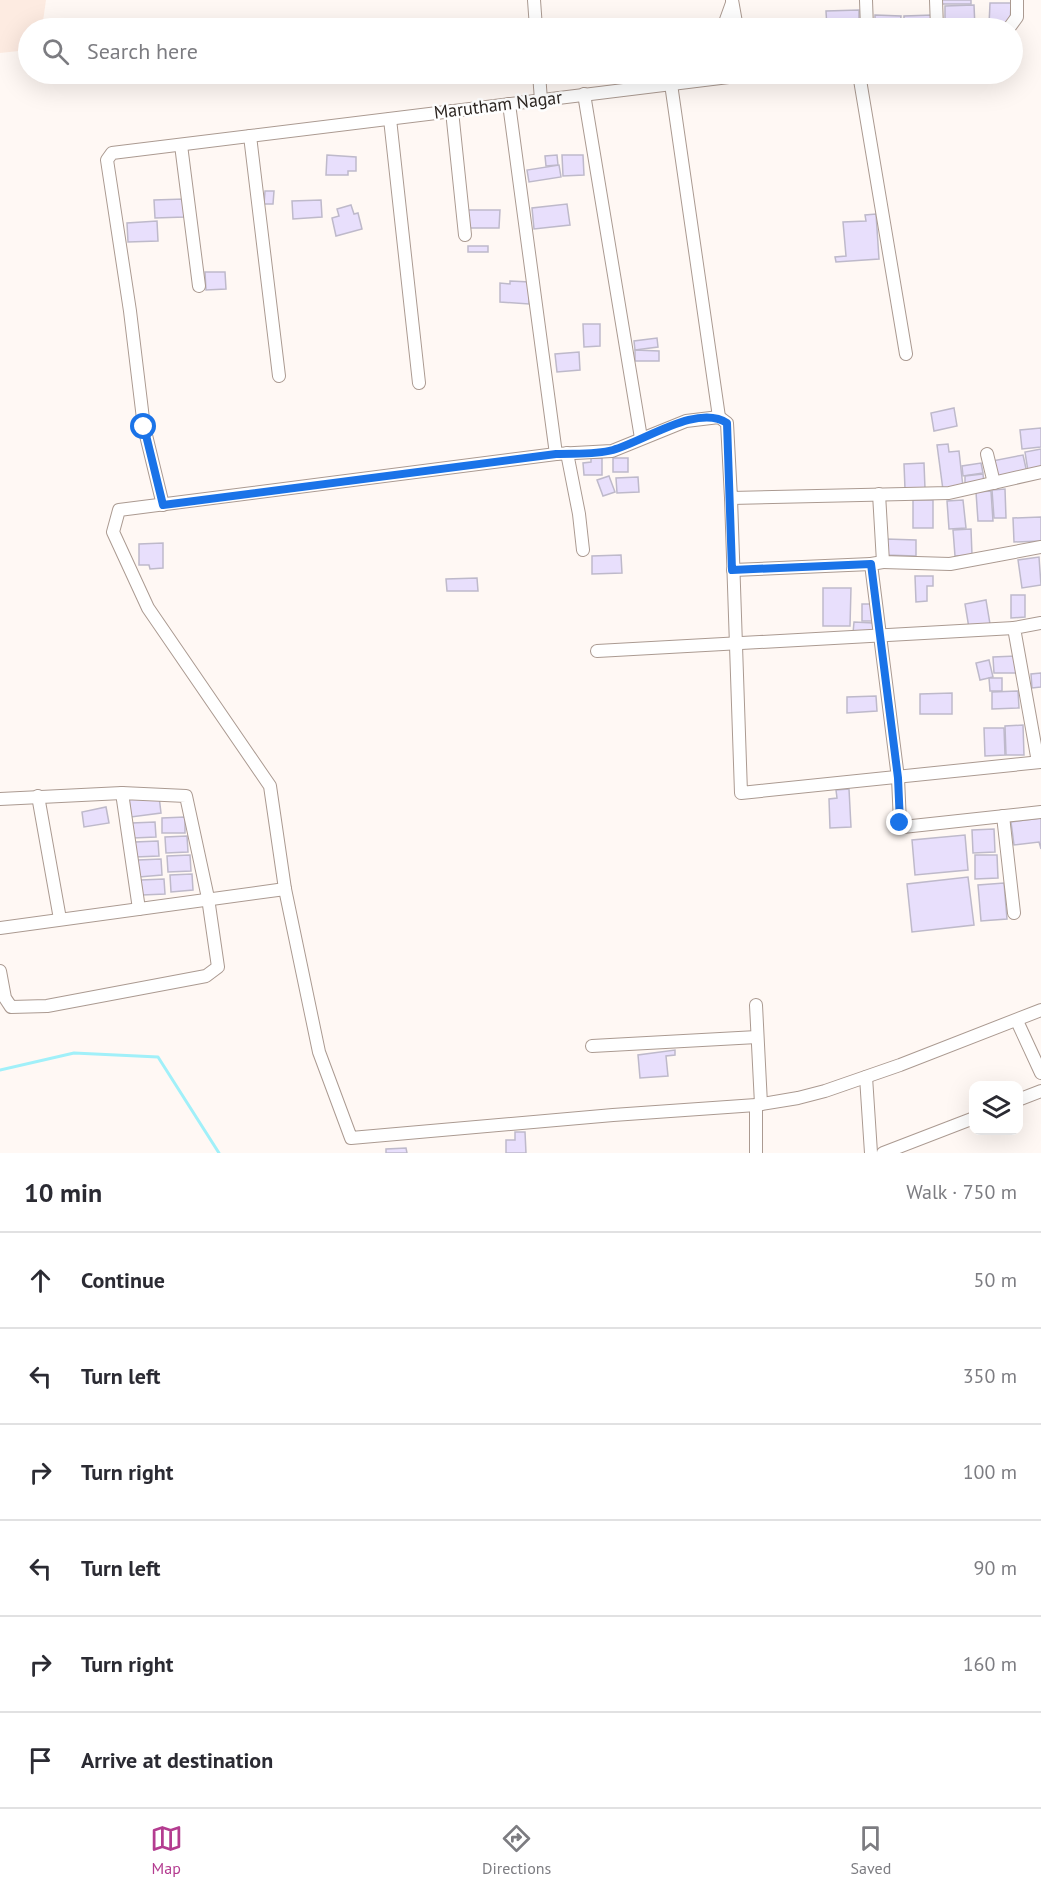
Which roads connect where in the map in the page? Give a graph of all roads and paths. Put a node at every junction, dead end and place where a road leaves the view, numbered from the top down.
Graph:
1 (534, 0) edge
2 (866, 0) edge
3 (936, 0) edge
4 (1017, 0) edge
5 (732, 1) edge
6 (535, 18) edge
7 (726, 18) edge
8 (735, 18) edge
9 (867, 18) edge
10 (937, 18) edge
11 (1016, 18) edge
12 (540, 84) edge
13 (671, 84) joint
14 (861, 84) edge
15 (584, 94) junction
16 (542, 100) junction
17 (509, 104) junction
18 (452, 111) junction
19 (390, 119) junction
20 (250, 136) junction
21 (181, 145) junction
22 (465, 235) dead end
23 (199, 286) dead end
24 (906, 354) dead end
25 (279, 376) dead end
26 (419, 382) dead end
27 (719, 417) junction
28 (641, 438) junction
29 (562, 453) junction
30 (987, 454) dead end
31 (1041, 472) edge
32 (994, 483) junction
33 (879, 494) junction
34 (731, 498) junction
35 (163, 505) junction
36 (1041, 547) edge
37 (583, 550) dead end
38 (877, 563) junction
39 (732, 570) junction
40 (1041, 622) edge
41 (1014, 628) junction
42 (880, 634) junction
43 (736, 642) junction
44 (597, 651) dead end
45 (1040, 762) edge
46 (898, 778) junction
47 (122, 793) junction
48 (38, 796) junction
49 (0, 799) edge
50 (1041, 812) edge
51 (1003, 816) junction
52 (285, 889) junction
53 (208, 898) junction
54 (139, 909) junction
55 (1014, 913) dead end
56 (60, 919) junction
57 (0, 928) edge
58 (0, 971) edge
59 (756, 1005) dead end
60 (1041, 1010) edge
61 (1017, 1021) junction
62 (758, 1037) junction
63 (592, 1046) dead end
64 (1041, 1073) edge
65 (866, 1077) junction
66 (1041, 1091) edge
67 (1023, 1098) edge
68 (758, 1105) junction
69 (969, 1120) edge
70 (756, 1153) edge
71 (871, 1153) edge
72 (883, 1153) edge

1 - 6 street
2 - 9 street
3 - 10 street
4 - 11 street
5 - 7 street
5 - 8 street
12 - 16 street
13 - 15 street, Marutham Nagar
13 - 27 street
14 - 24 street
15 - 16 street, Marutham Nagar
15 - 28 street
16 - 17 street, Marutham Nagar
17 - 18 street, Marutham Nagar
17 - 29 street
18 - 19 street, Marutham Nagar
18 - 22 street
19 - 20 street, Marutham Nagar
19 - 26 street
20 - 21 street, Marutham Nagar
20 - 25 street
21 - 23 street
21 - 35 street, Marutham Nagar
27 - 28 street
27 - 34 street
28 - 29 street
29 - 35 street
29 - 37 street
30 - 32 street
31 - 32 street
32 - 33 street
33 - 34 street
33 - 38 street
34 - 39 street
35 - 52 street
36 - 38 street
38 - 39 street
38 - 42 street
39 - 43 street
40 - 41 street
41 - 42 street
41 - 45 street
42 - 43 street
42 - 46 street
43 - 44 street
43 - 46 street
45 - 46 street
46 - 51 street
47 - 48 street
47 - 53 street
47 - 54 street
48 - 49 street
48 - 56 street
50 - 51 street
51 - 55 street
52 - 53 street
52 - 68 street
53 - 54 street
53 - 58 street
54 - 56 street
56 - 57 street
59 - 62 street
60 - 61 street
61 - 64 street
61 - 65 street
62 - 63 street
62 - 68 street
65 - 68 street
65 - 71 street
66 - 67 street
68 - 70 street
69 - 72 street

